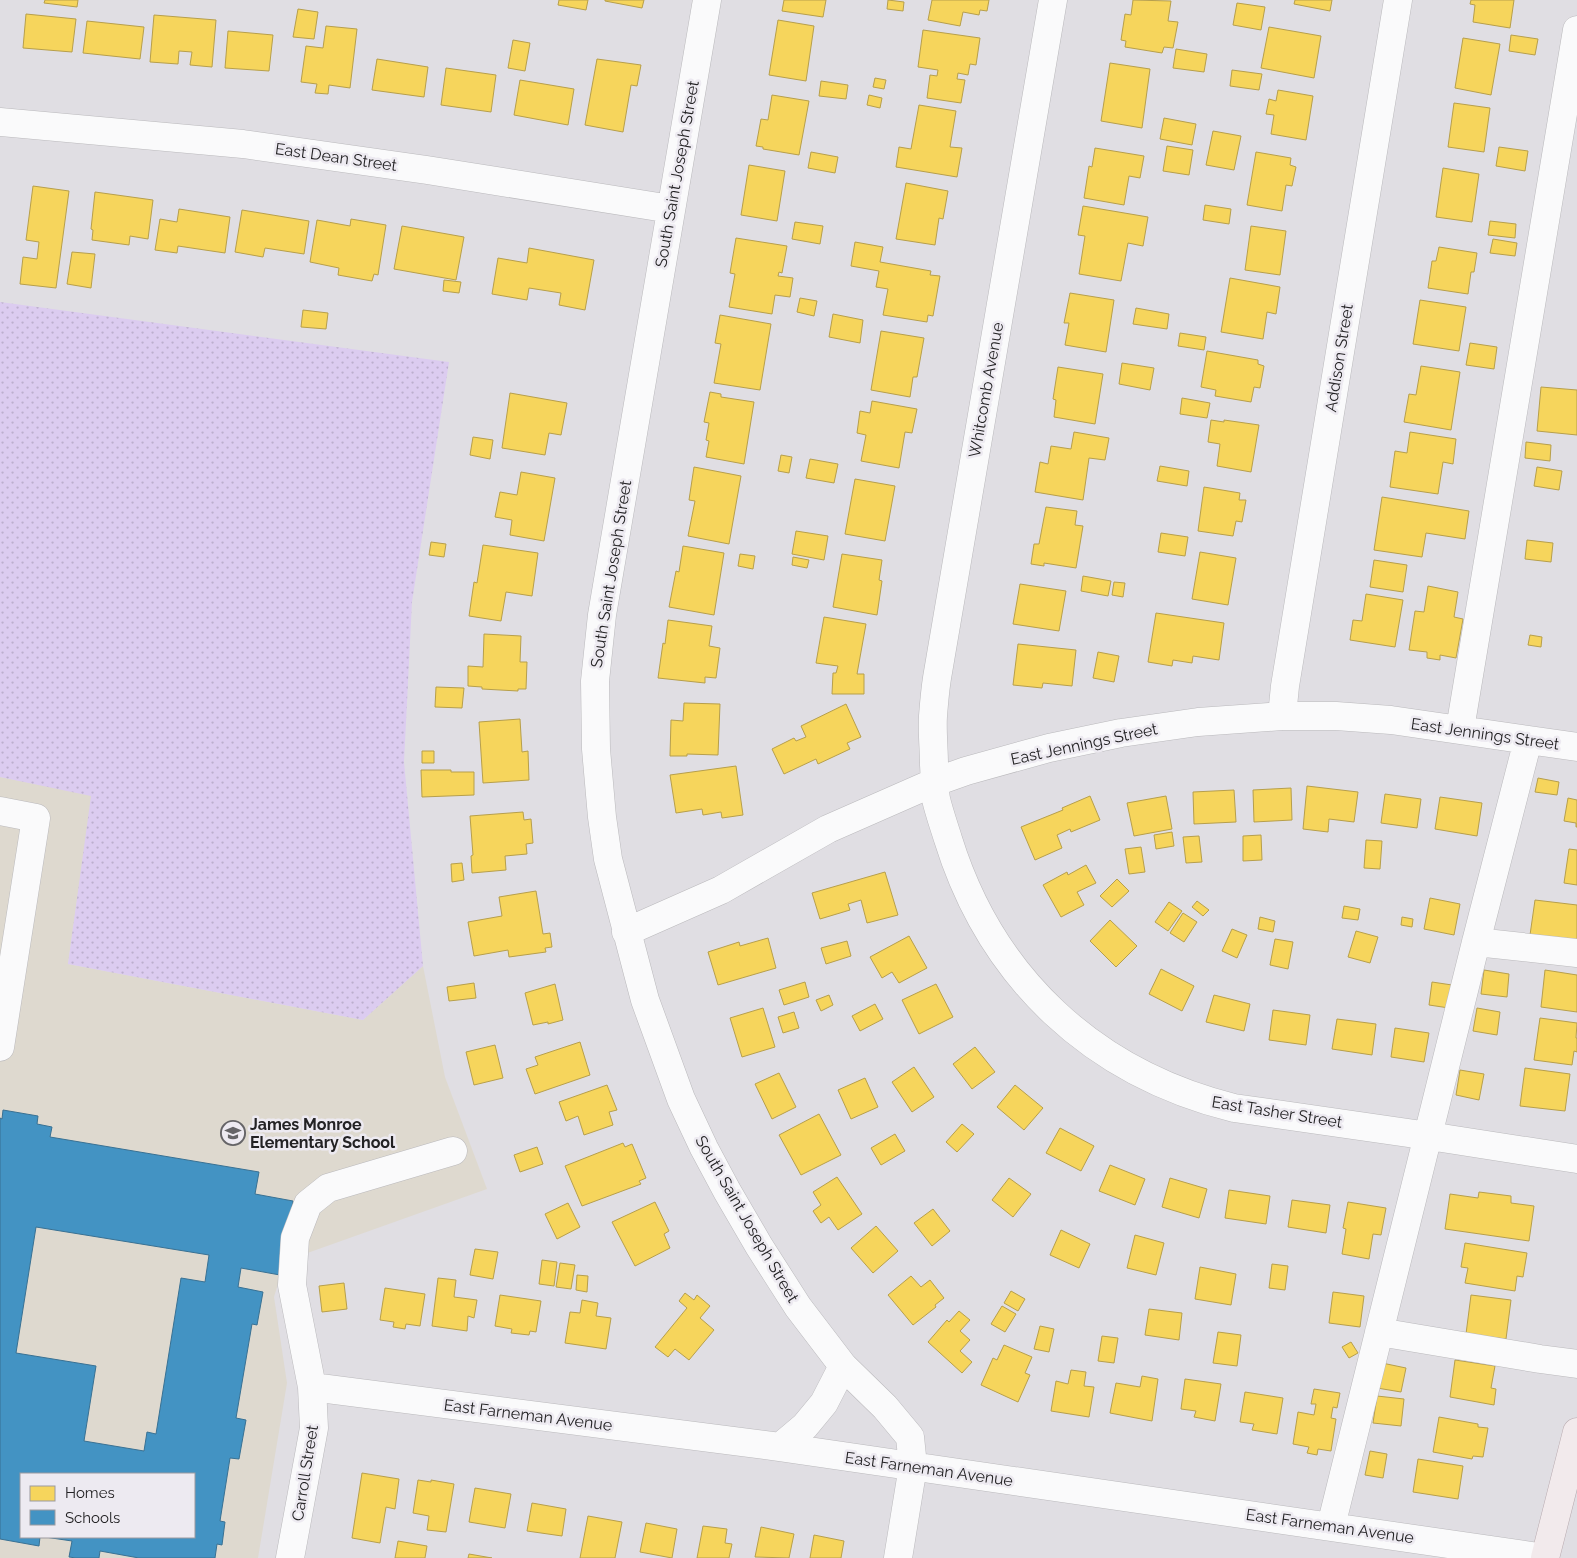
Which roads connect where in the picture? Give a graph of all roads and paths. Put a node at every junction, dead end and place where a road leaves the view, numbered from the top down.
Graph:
1 (706, 0) edge
2 (1053, 0) edge
3 (1398, 0) edge
4 (1577, 30) edge
5 (0, 122) edge
6 (671, 209) junction
7 (1282, 716) junction
8 (1460, 729) junction
9 (1528, 740) junction
10 (1577, 747) edge
11 (935, 782) junction
12 (0, 812) edge
13 (626, 932) junction
14 (1476, 942) junction
15 (1577, 953) edge
16 (0, 1047) edge
17 (1429, 1136) junction
18 (453, 1151) dead end
19 (1577, 1159) edge
20 (1379, 1332) junction
21 (1577, 1364) edge
22 (843, 1366) junction
23 (312, 1387) junction
24 (1577, 1432) edge
25 (780, 1447) junction
26 (913, 1466) junction
27 (1331, 1526) junction
28 (290, 1558) edge
29 (898, 1558) edge
30 (1545, 1558) edge

1 - 6 street, South Saint Joseph Street
2 - 11 street, Whitcomb Avenue
3 - 7 street, Addison Street
4 - 8 street
5 - 6 street, East Dean Street
6 - 13 street, South Saint Joseph Street
7 - 8 street, East Jennings Street
7 - 11 street, East Jennings Street
8 - 9 street, East Jennings Street
9 - 10 street, East Jennings Street
9 - 14 street
11 - 13 street, East Jennings Street
11 - 17 street, East Tasher Street
12 - 16 street
13 - 22 street, South Saint Joseph Street
14 - 15 street
14 - 17 street
17 - 19 street, East Tasher Street
17 - 20 street
18 - 23 street, Carroll Street
20 - 21 street
20 - 27 street
22 - 25 street
22 - 26 street, South Saint Joseph Street
23 - 25 street, East Farneman Avenue
23 - 28 street, Carroll Street
24 - 30 main road
25 - 26 street, East Farneman Avenue
26 - 27 street, East Farneman Avenue
26 - 29 street, South Saint Joseph Street
27 - 30 street, East Farneman Avenue

